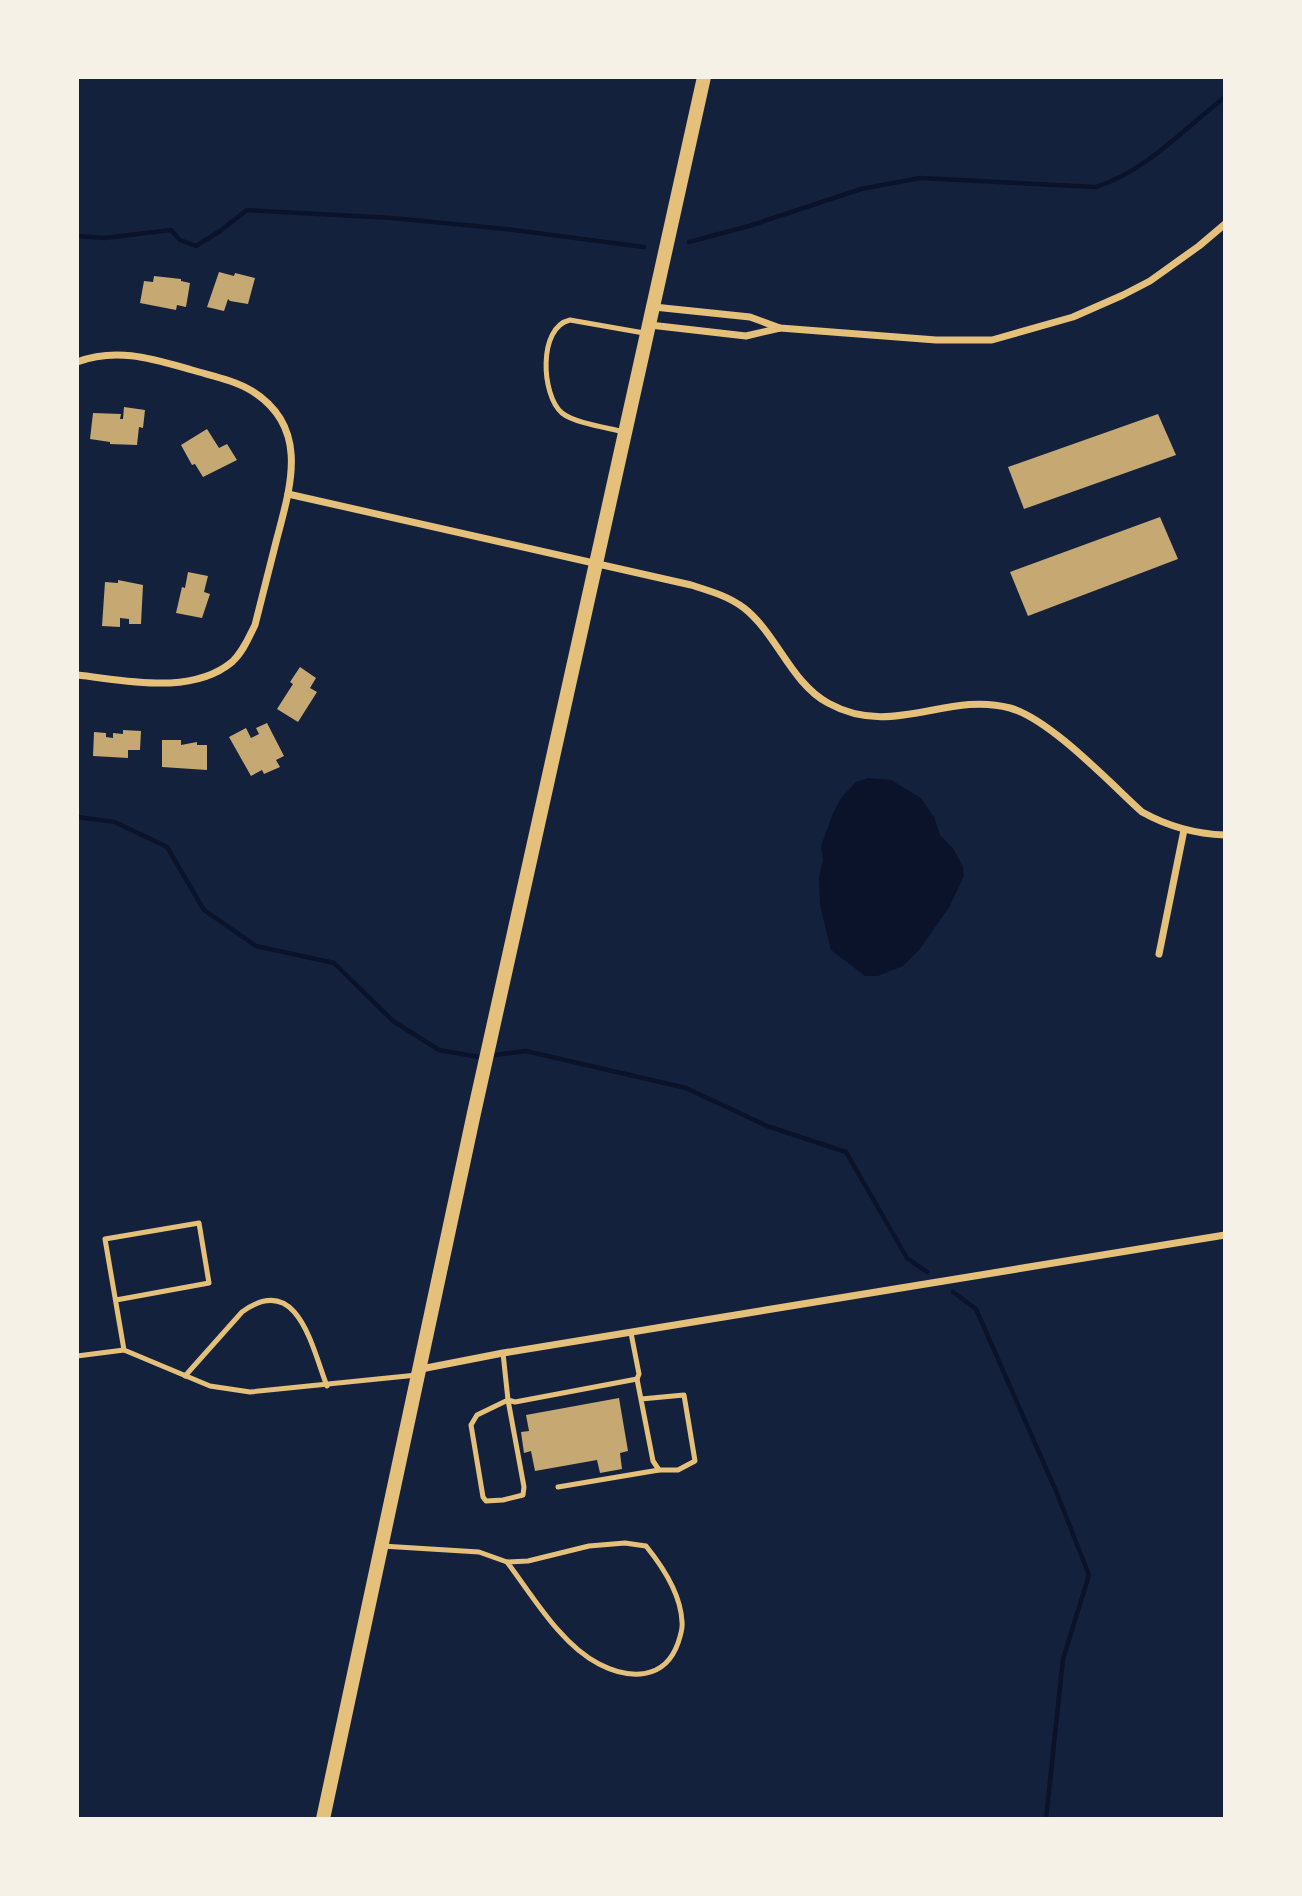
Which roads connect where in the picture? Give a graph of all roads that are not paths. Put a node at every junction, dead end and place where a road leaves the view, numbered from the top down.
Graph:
1 (705, 77) edge
2 (1225, 224) edge
3 (653, 307) junction
4 (780, 328) junction
5 (648, 329) junction
6 (77, 362) edge
7 (626, 432) junction
8 (288, 495) junction
9 (597, 565) junction
10 (77, 675) edge
11 (1184, 830) junction
12 (1225, 835) edge
13 (1158, 954) dead end
14 (1225, 1235) edge
15 (116, 1300) junction
16 (631, 1333) junction
17 (124, 1350) junction
18 (503, 1353) junction
19 (77, 1356) edge
20 (420, 1372) junction
21 (185, 1376) junction
22 (637, 1379) junction
23 (327, 1386) junction
24 (641, 1399) junction
25 (508, 1400) junction
26 (659, 1469) junction
27 (558, 1487) dead end
28 (382, 1546) junction
29 (507, 1562) junction
30 (323, 1819) edge

1 - 3 main road
2 - 4 street
3 - 4 street
3 - 5 main road
4 - 5 street
5 - 7 main road
5 - 7 lane
6 - 8 street
7 - 9 main road
8 - 9 street
8 - 10 street
9 - 11 street
9 - 20 main road
11 - 12 street
11 - 13 street
14 - 16 street
15 - 15 lane
15 - 17 lane
16 - 18 street
16 - 22 lane
17 - 19 lane
17 - 21 lane
18 - 20 street
18 - 25 lane
20 - 23 lane
20 - 28 main road
21 - 23 lane
21 - 23 lane
22 - 24 lane
22 - 25 lane
24 - 26 lane
24 - 26 lane
25 - 25 lane
26 - 27 lane
28 - 29 lane
28 - 30 main road
29 - 29 lane

